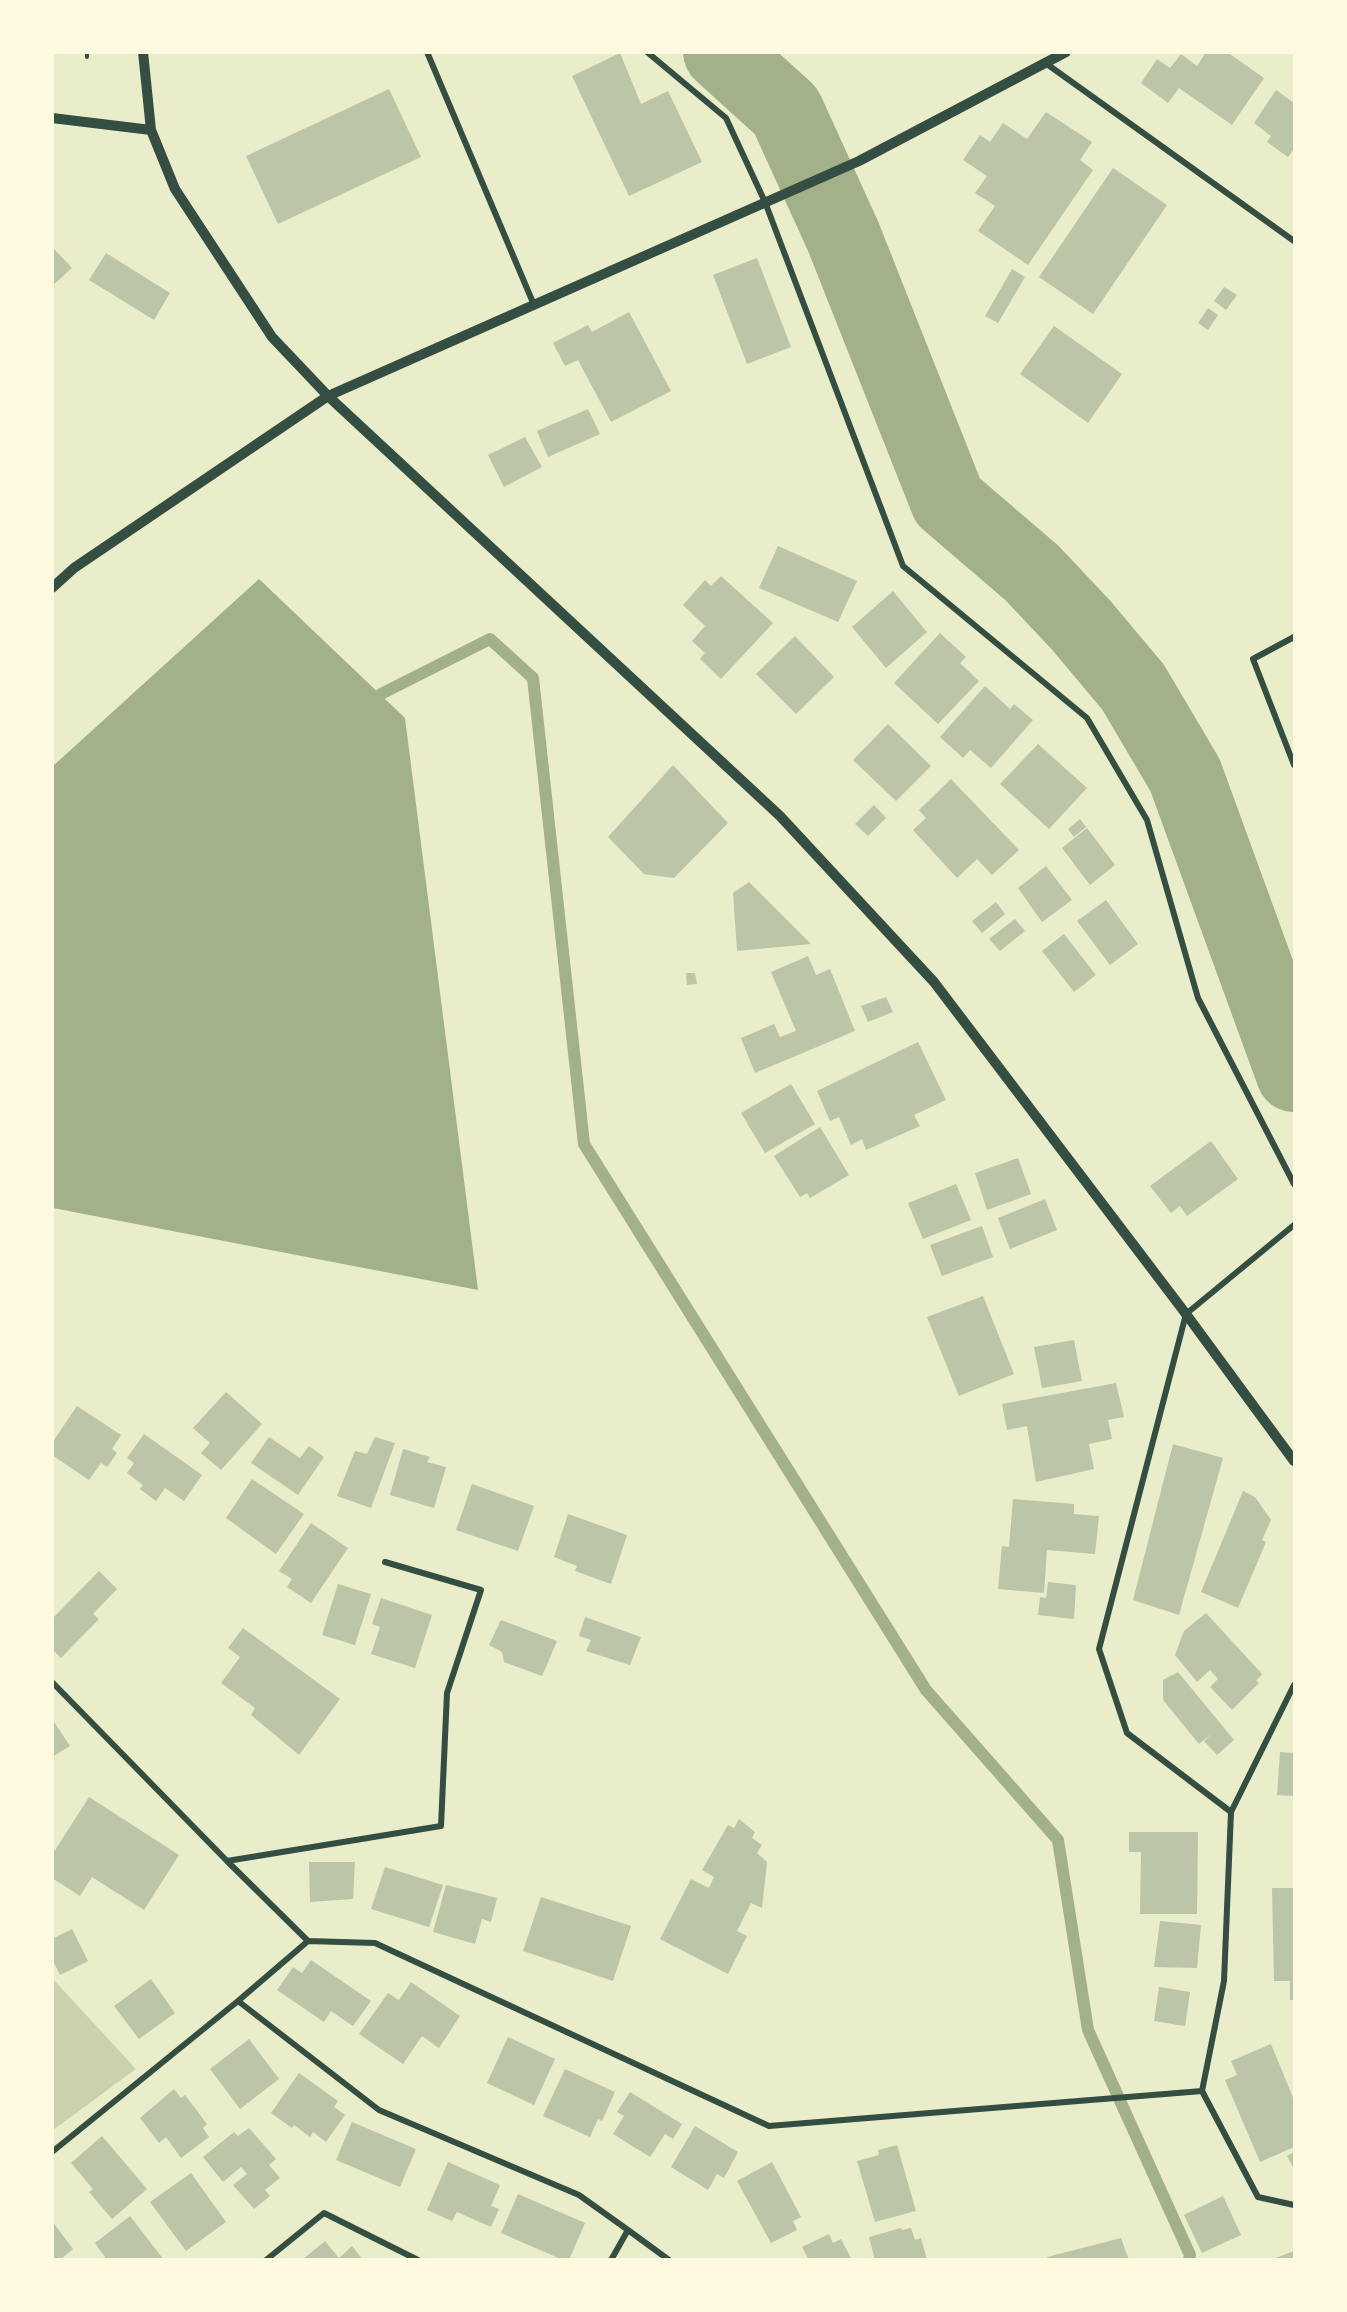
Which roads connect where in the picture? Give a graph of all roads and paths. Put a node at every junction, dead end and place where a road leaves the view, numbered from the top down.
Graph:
1 (143, 52) edge
2 (427, 52) edge
3 (647, 52) edge
4 (1066, 52) edge
5 (1044, 62) junction
6 (52, 118) edge
7 (151, 130) junction
8 (765, 202) junction
9 (1294, 242) edge
10 (534, 305) junction
11 (328, 396) junction
12 (52, 588) edge
13 (1294, 637) edge
14 (1294, 765) edge
15 (1294, 1184) edge
16 (1294, 1225) edge
17 (1186, 1314) junction
18 (1294, 1461) edge
19 (385, 1562) dead end
20 (52, 1683) edge
21 (1294, 1685) edge
22 (1231, 1812) junction
23 (227, 1861) junction
24 (308, 1941) junction
25 (238, 2001) junction
26 (1202, 2091) junction
27 (52, 2152) edge
28 (1294, 2205) edge
29 (628, 2230) junction
30 (266, 2259) edge
31 (418, 2259) edge
32 (611, 2259) edge
33 (669, 2259) edge

1 - 7 street
2 - 10 street
3 - 8 street
4 - 5 street
5 - 8 street
5 - 9 street
6 - 7 street
7 - 11 street
8 - 10 street
8 - 15 street
10 - 11 street
11 - 12 street
11 - 17 street
13 - 14 street
16 - 17 street
17 - 18 street
17 - 22 street
19 - 23 street
20 - 23 street
21 - 22 street
22 - 26 street
23 - 24 street
24 - 25 street
24 - 26 street
25 - 27 street
25 - 29 street
26 - 28 street
29 - 32 street
29 - 33 street
30 - 31 street

